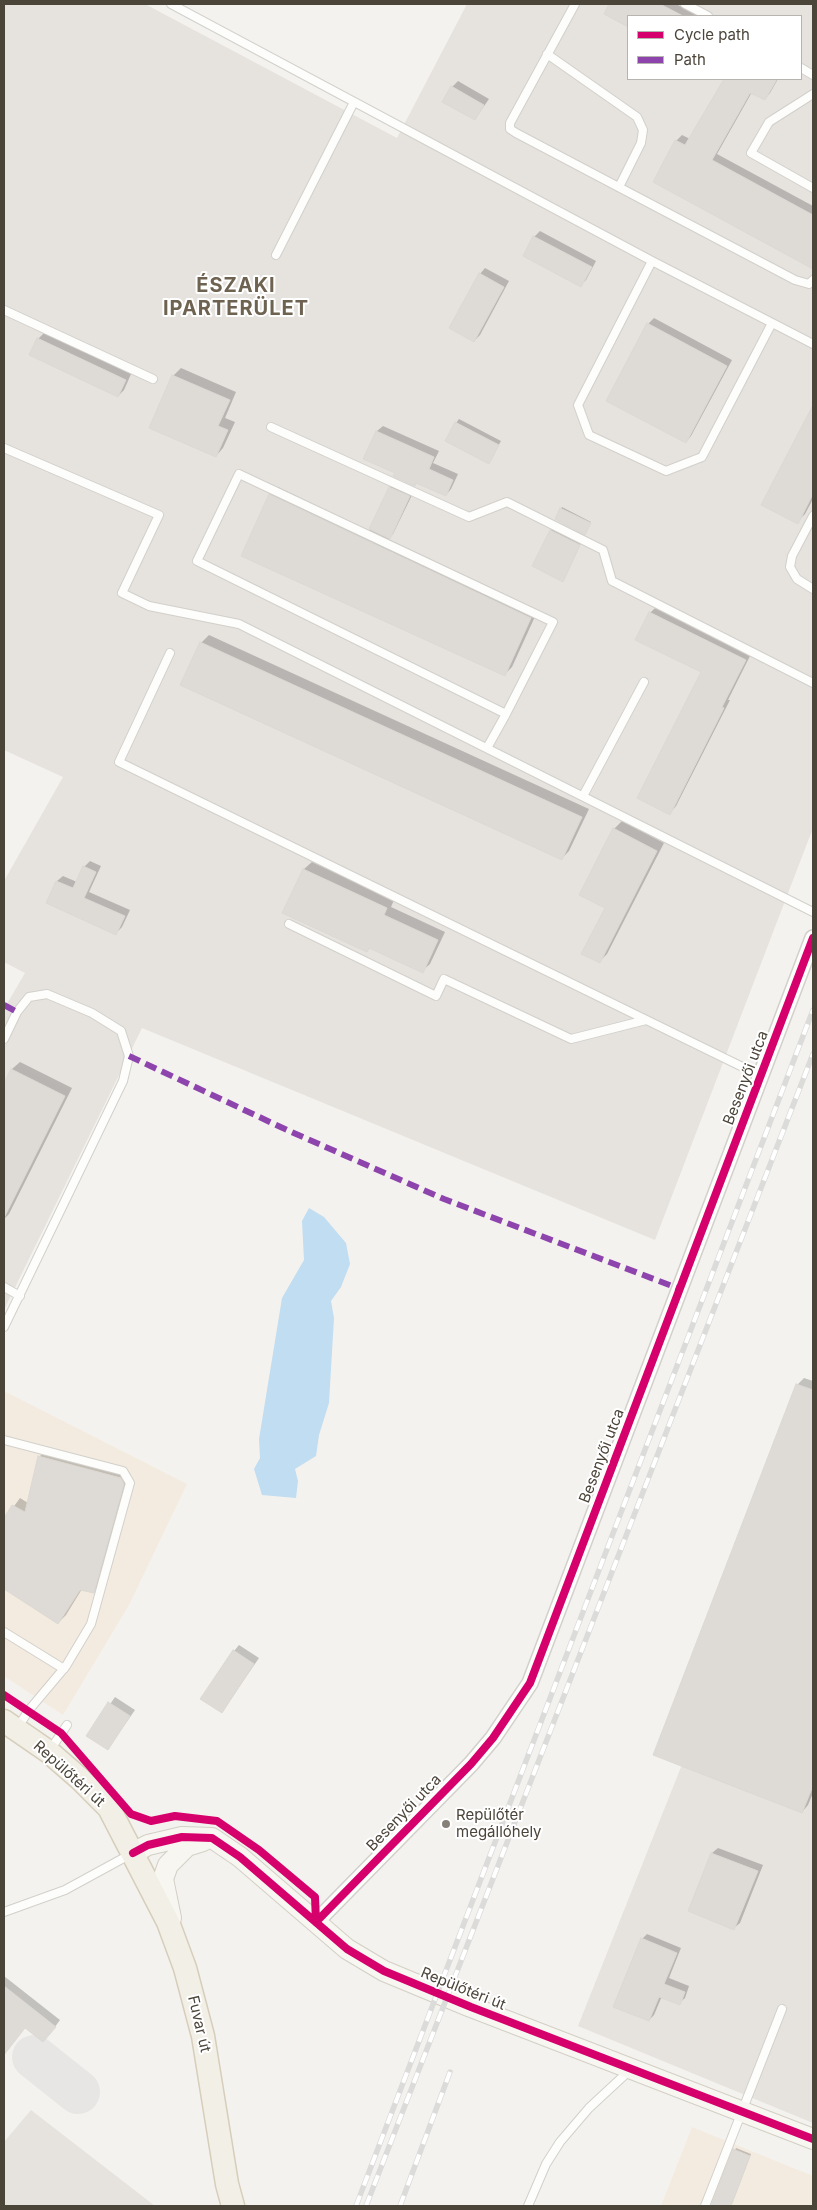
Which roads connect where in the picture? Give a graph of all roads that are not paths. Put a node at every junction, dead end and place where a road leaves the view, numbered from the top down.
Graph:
1 (171, 4) edge
2 (575, 4) edge
3 (685, 4) edge
4 (706, 15) edge
5 (547, 54) junction
6 (802, 69) edge
7 (813, 75) edge
8 (813, 94) edge
9 (354, 102) junction
10 (619, 187) junction
11 (813, 188) edge
12 (276, 255) dead end
13 (652, 261) junction
14 (813, 280) edge
15 (4, 310) edge
16 (772, 323) junction
17 (813, 344) edge
18 (153, 380) dead end
19 (271, 427) dead end
20 (4, 448) edge
21 (813, 516) edge
22 (813, 589) edge
23 (170, 653) dead end
24 (644, 682) dead end
25 (813, 683) edge
26 (506, 714) junction
27 (487, 748) junction
28 (583, 796) junction
29 (813, 912) edge
30 (289, 924) dead end
31 (813, 938) edge
32 (646, 1020) junction
33 (4, 1039) edge
34 (761, 1076) junction
35 (4, 1287) edge
36 (20, 1296) junction
37 (4, 1327) edge
38 (4, 1440) edge
39 (4, 1632) edge
40 (64, 1668) junction
41 (10, 1725) edge
42 (66, 1725) dead end
43 (49, 1752) junction
44 (212, 1838) junction
45 (132, 1853) junction
46 (4, 1912) edge
47 (316, 1922) junction
48 (179, 1949) junction
49 (782, 2009) dead end
50 (632, 2069) junction
51 (741, 2111) junction
52 (813, 2139) edge
53 (233, 2206) edge
54 (528, 2206) edge
55 (705, 2206) edge

1 - 9 lane
2 - 5 lane
3 - 4 lane
5 - 10 lane
5 - 10 lane
6 - 7 lane
8 - 11 lane
9 - 12 lane
9 - 13 lane
10 - 14 lane
13 - 16 lane
13 - 16 lane
15 - 18 lane
16 - 17 lane
19 - 25 lane
20 - 27 lane
21 - 22 lane
23 - 32 lane
24 - 28 lane
26 - 26 lane
26 - 27 lane
27 - 28 lane
28 - 29 lane
30 - 32 lane
31 - 34 street, Besenyői utca
32 - 34 lane
33 - 36 lane
34 - 47 street, Besenyői utca
35 - 36 lane
36 - 37 lane
38 - 40 lane
39 - 40 lane
40 - 41 lane
41 - 43 main road, Repülőtéri út
42 - 43 lane
43 - 45 main road, Repülőtéri út
44 - 45 street
44 - 47 street, Repülőtéri út
44 - 48 street
45 - 46 lane
45 - 48 main road, Fuvar út
47 - 50 street, Repülőtéri út
48 - 53 main road, Fuvar út
49 - 51 lane
50 - 51 street, Repülőtéri út
50 - 54 lane
51 - 52 street, Repülőtéri út
51 - 55 lane

